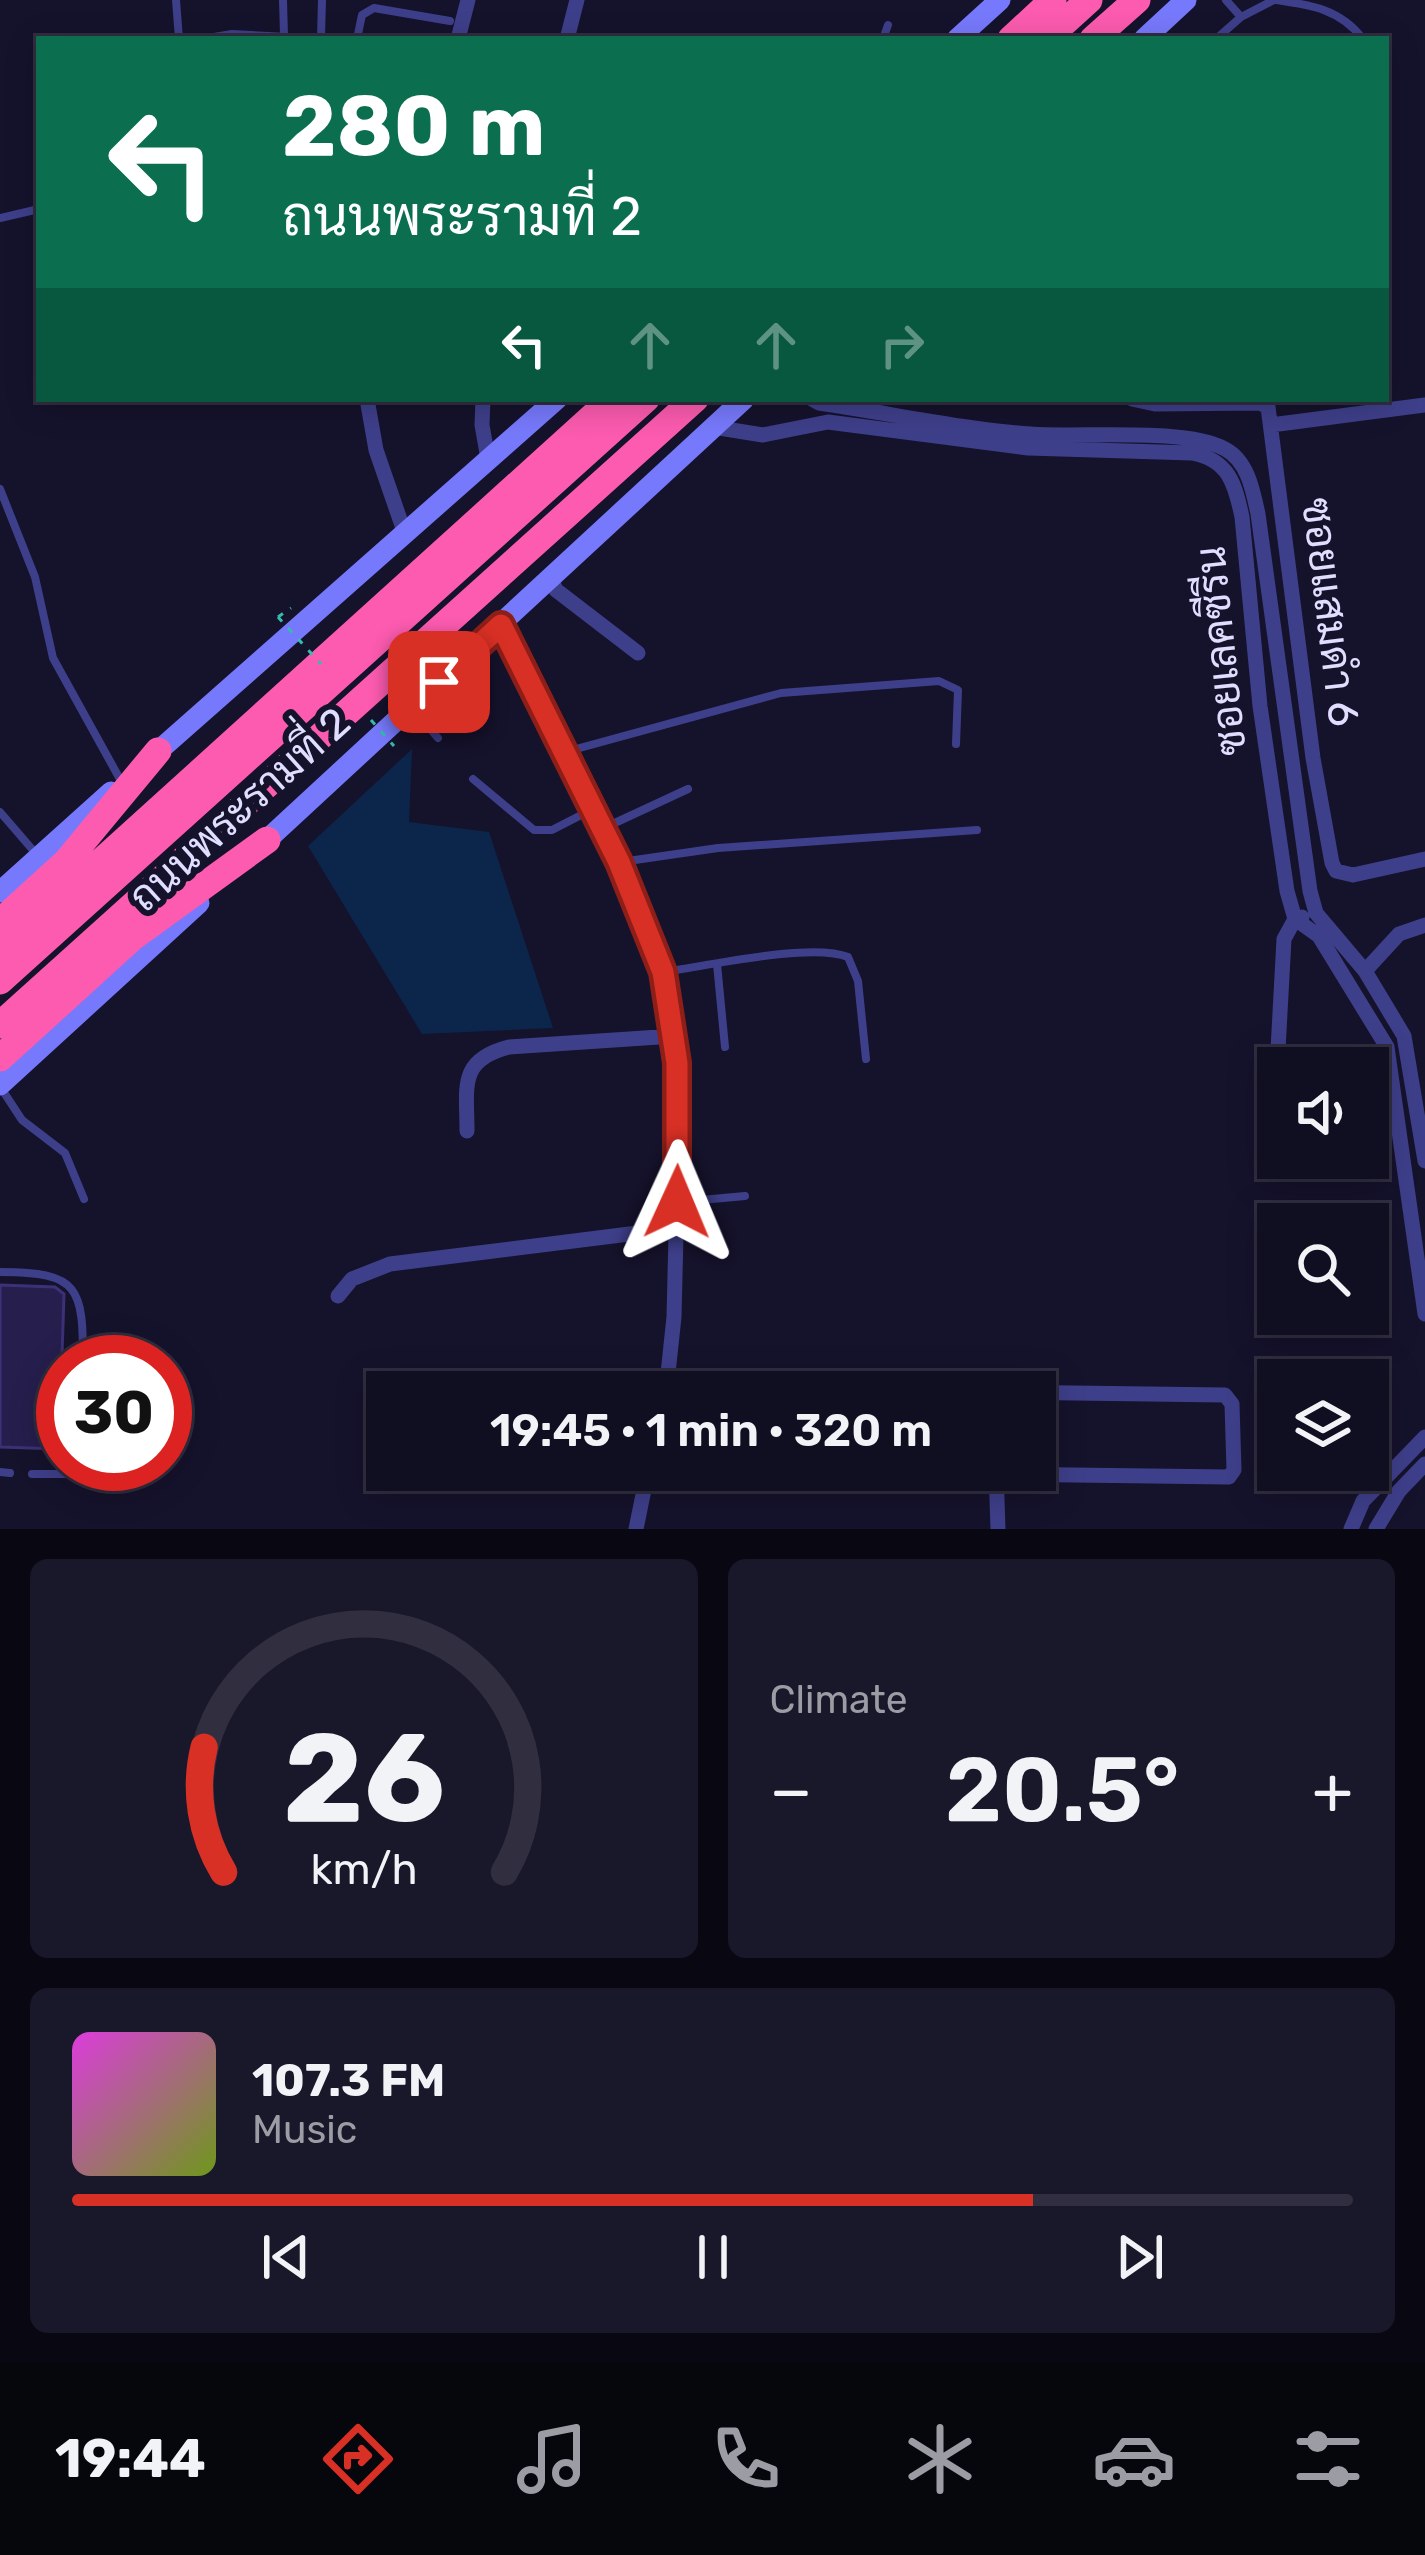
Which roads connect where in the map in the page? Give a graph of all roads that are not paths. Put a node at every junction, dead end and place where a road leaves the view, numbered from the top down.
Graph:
1 (176, 0) edge
2 (283, 0) edge
3 (322, 0) edge
4 (468, 0) edge
5 (577, 0) edge
6 (1000, 0) edge
7 (1053, 0) edge
8 (1090, 0) edge
9 (1137, 0) edge
10 (1186, 0) edge
11 (1226, 0) edge
12 (1275, 0) edge
13 (1241, 17) junction
14 (450, 22) dead end
15 (888, 25) dead end
16 (284, 35) junction
17 (178, 36) edge
18 (210, 36) edge
19 (297, 36) edge
20 (323, 36) edge
21 (358, 36) edge
22 (459, 36) edge
23 (568, 36) edge
24 (884, 36) edge
25 (960, 36) edge
26 (1013, 36) edge
27 (1049, 36) edge
28 (1097, 36) edge
29 (1147, 36) edge
30 (1219, 36) edge
31 (1361, 36) edge
32 (36, 210) edge
33 (0, 218) edge
34 (368, 402) edge
35 (483, 402) edge
36 (554, 402) edge
37 (609, 402) edge
38 (643, 402) edge
39 (689, 402) edge
40 (689, 402) edge
41 (741, 402) edge
42 (816, 402) edge
43 (1146, 402) edge
44 (1425, 405) edge
45 (1271, 425) junction
46 (713, 427) junction
47 (1028, 441) junction
48 (488, 459) junction
49 (0, 489) edge
50 (1250, 515) junction
51 (405, 534) junction
52 (550, 576) junction
53 (501, 625) junction
54 (638, 653) dead end
55 (412, 708) junction
56 (438, 738) dead end
57 (956, 744) dead end
58 (158, 752) junction
59 (564, 753) junction
60 (473, 779) dead end
61 (122, 782) junction
62 (184, 785) junction
63 (688, 789) dead end
64 (592, 810) junction
65 (0, 812) edge
66 (217, 823) junction
67 (602, 829) junction
68 (977, 830) dead end
69 (267, 840) junction
70 (53, 859) junction
71 (1425, 859) edge
72 (619, 862) junction
73 (0, 892) edge
74 (1316, 913) junction
75 (1295, 919) junction
76 (0, 922) edge
77 (1425, 925) edge
78 (133, 937) junction
79 (0, 953) edge
80 (717, 964) junction
81 (1365, 971) junction
82 (663, 972) junction
83 (0, 981) edge
84 (0, 1021) edge
85 (674, 1036) junction
86 (725, 1046) dead end
87 (1278, 1047) edge
88 (0, 1058) edge
89 (866, 1059) dead end
90 (0, 1085) edge
91 (467, 1132) dead end
92 (1425, 1161) edge
93 (1417, 1190) edge
94 (745, 1196) dead end
95 (84, 1199) dead end
96 (677, 1202) junction
97 (677, 1228) junction
98 (0, 1272) edge
99 (338, 1296) dead end
100 (1425, 1315) edge
101 (82, 1335) edge
102 (668, 1371) edge
103 (1056, 1393) edge
104 (1425, 1437) edge
105 (1421, 1458) edge
106 (1391, 1472) junction
107 (32, 1474) dead end
108 (36, 1474) edge
109 (1056, 1474) edge
110 (1405, 1485) junction
111 (644, 1491) edge
112 (997, 1491) edge
113 (637, 1529) edge
114 (998, 1529) edge
115 (1351, 1529) edge
116 (1376, 1529) edge

1 - 17 lane
2 - 16 lane
3 - 20 lane
4 - 22 street
5 - 23 street
6 - 25 main road
7 - 26 highway
8 - 27 highway
9 - 28 highway
10 - 29 main road
11 - 13 lane
12 - 13 lane
12 - 31 lane
13 - 30 lane
14 - 21 lane
15 - 24 lane
16 - 18 lane
16 - 19 lane
32 - 33 lane
34 - 51 street
35 - 48 street
36 - 48 main road
37 - 62 highway, ถนนพระรามที่ 2
38 - 83 highway, bridge
39 - 66 highway, ถนนพระรามที่ 2
40 - 84 highway, bridge
41 - 46 main road, ถนนพระรามที่ 2
42 - 47 street, ซอยเลคซีรีน
43 - 45 street
44 - 45 street
45 - 71 street, ซอยแสมดำ 6
46 - 47 street, ซอยเลคซีรีน
46 - 52 main road, ถนนพระรามที่ 2
47 - 50 street, ซอยเลคซีรีน
48 - 51 main road
49 - 61 lane
50 - 74 street, ซอยเลคซีรีน
50 - 75 street, ซอยเลคซีรีน
51 - 58 main road
52 - 53 main road, ถนนพระรามที่ 2
52 - 54 street
53 - 55 main road, ถนนพระรามที่ 2
53 - 59 street
55 - 56 lane
55 - 69 main road, ถนนพระรามที่ 2
57 - 59 lane
58 - 61 main road
58 - 70 highway
59 - 64 street
60 - 64 lane
61 - 70 main road
62 - 70 highway
62 - 79 highway, ถนนพระรามที่ 2
63 - 67 lane
64 - 67 street
65 - 70 lane
66 - 78 highway
66 - 84 highway, ถนนพระรามที่ 2
67 - 72 street
68 - 72 lane
69 - 78 highway
69 - 90 main road, ถนนพระรามที่ 2
70 - 73 main road
70 - 76 highway
72 - 82 street
74 - 75 street
74 - 81 street
75 - 87 street
75 - 93 street
77 - 81 street
78 - 88 highway
80 - 82 lane
80 - 86 lane
80 - 89 lane
81 - 92 street
82 - 85 street
85 - 91 street
85 - 96 street
90 - 95 lane
93 - 100 street
94 - 96 lane
96 - 97 street
97 - 99 street
97 - 102 street
98 - 101 lane
103 - 109 street
104 - 105 street
105 - 106 street
105 - 110 street
106 - 110 street
106 - 115 street
107 - 108 lane
110 - 116 street
111 - 113 street
112 - 114 street

